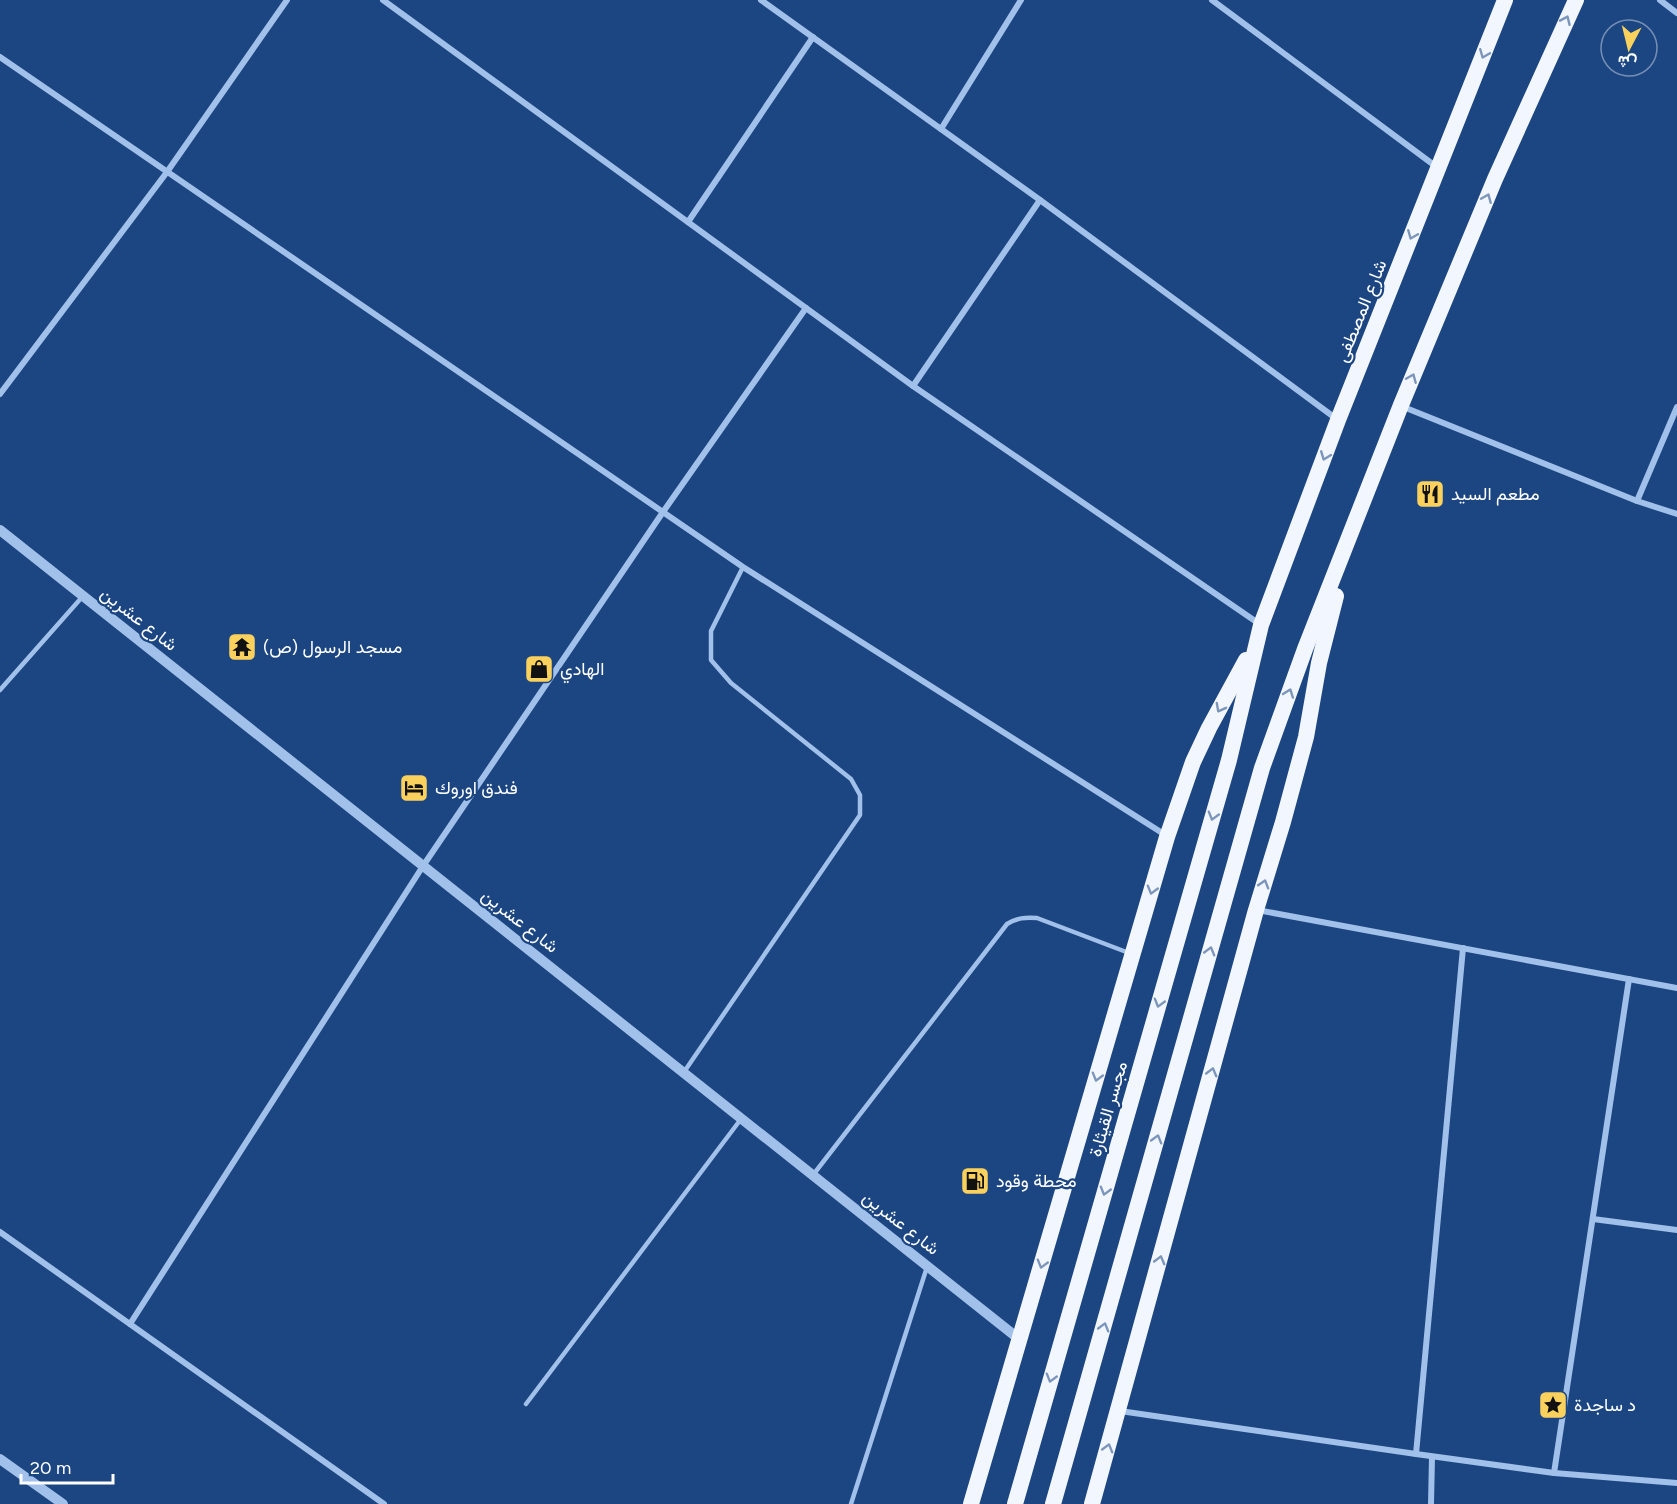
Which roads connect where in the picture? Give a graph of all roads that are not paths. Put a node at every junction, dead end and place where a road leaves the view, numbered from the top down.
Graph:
1 (287, 0) edge
2 (383, 0) edge
3 (761, 0) edge
4 (1021, 0) edge
5 (1212, 0) edge
6 (1506, 0) edge
7 (1576, 0) edge
8 (1660, 0) edge
9 (1677, 13) edge
10 (813, 37) junction
11 (0, 57) edge
12 (941, 129) junction
13 (1438, 168) junction
14 (167, 172) junction
15 (1040, 200) junction
16 (688, 222) junction
17 (806, 308) junction
18 (913, 386) junction
19 (0, 394) edge
20 (1401, 405) junction
21 (1677, 407) edge
22 (1338, 420) junction
23 (1637, 501) junction
24 (663, 512) junction
25 (1677, 514) edge
26 (0, 530) edge
27 (1353, 531) junction
28 (743, 567) junction
29 (83, 596) junction
30 (1259, 632) junction
31 (0, 690) edge
32 (1167, 837) junction
33 (423, 866) junction
34 (1256, 910) junction
35 (1463, 948) junction
36 (1133, 955) junction
37 (1629, 979) junction
38 (1677, 988) edge
39 (684, 1072) junction
40 (742, 1118) junction
41 (813, 1175) junction
42 (1593, 1219) junction
43 (1677, 1230) edge
44 (0, 1232) edge
45 (928, 1265) junction
46 (130, 1324) junction
47 (1020, 1339) junction
48 (526, 1404) dead end
49 (1119, 1411) junction
50 (1416, 1454) junction
51 (1432, 1457) junction
52 (0, 1459) edge
53 (1554, 1473) junction
54 (1677, 1483) edge
55 (63, 1504) edge
56 (384, 1504) edge
57 (851, 1504) edge
58 (971, 1504) edge
59 (1015, 1504) edge
60 (1053, 1504) edge
61 (1092, 1504) edge
62 (1431, 1504) edge

1 - 14 street
2 - 16 street
3 - 10 street
4 - 12 street
5 - 13 street
6 -> 13 highway, شارع المصطفى
20 -> 7 highway
8 - 9 street
10 - 12 street
10 - 16 street
11 - 14 street
12 - 15 street
13 -> 22 highway, شارع المصطفى
14 - 19 street
14 - 24 street
15 - 18 street
15 - 22 street
16 - 17 street
17 - 18 street
17 - 24 street
18 - 30 street
20 - 23 street
20 - 27 highway
21 - 23 street
22 -> 30 highway, شارع المصطفى
23 - 25 street
24 - 28 street
24 - 33 street
26 - 29 street, شارع عشرين
34 -> 27 highway
60 -> 27 highway
28 - 32 street
28 - 39 lane
29 - 31 lane
29 - 33 street, شارع عشرين
30 -> 32 highway
30 -> 59 highway, مجسر القيثارة
32 -> 36 highway
33 - 39 street, شارع عشرين
33 - 46 street
34 - 35 street
49 -> 34 highway
35 - 37 street
35 - 50 street
36 - 41 lane
36 -> 47 highway
37 - 38 street
37 - 42 street
39 - 40 street, شارع عشرين
40 - 41 street, شارع عشرين
40 - 48 lane
41 - 45 street, شارع عشرين
42 - 43 street
42 - 53 street
44 - 46 street
45 - 47 street, شارع عشرين
45 - 57 lane
46 - 56 street
47 - 58 highway
49 - 50 street
61 -> 49 highway
50 - 51 street
51 - 53 street
51 - 62 street
52 - 55 street
53 - 54 street

